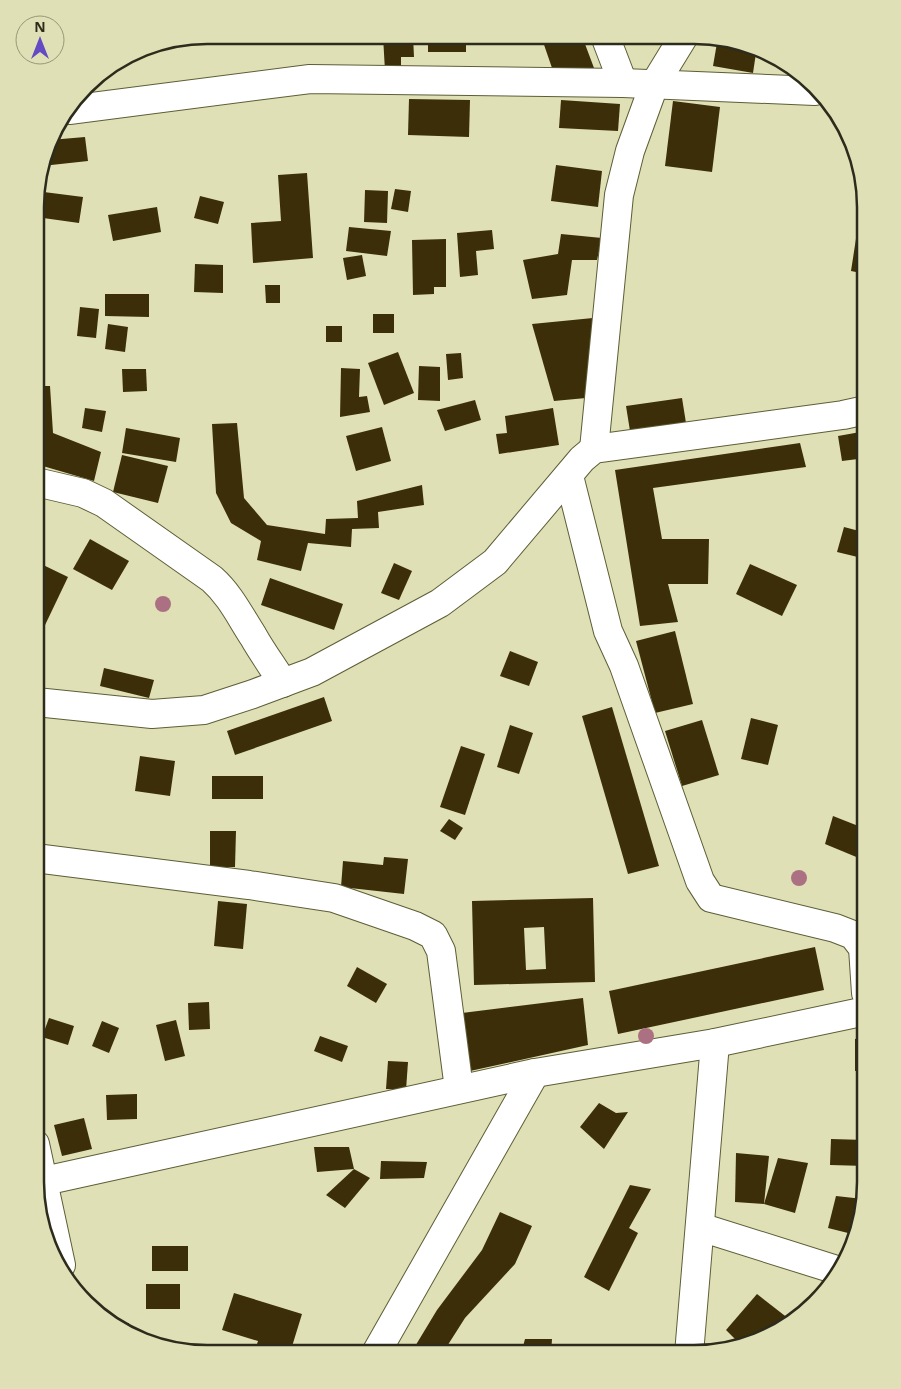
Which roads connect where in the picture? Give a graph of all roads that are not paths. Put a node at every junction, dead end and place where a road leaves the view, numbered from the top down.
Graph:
1 (608, 44) edge
2 (679, 44) edge
3 (623, 83) junction
4 (654, 86) junction
5 (810, 91) edge
6 (76, 109) edge
7 (857, 412) edge
8 (594, 449) junction
9 (569, 476) junction
10 (44, 484) edge
11 (283, 683) junction
12 (44, 703) edge
13 (44, 859) edge
14 (857, 940) edge
15 (857, 1013) edge
16 (715, 1043) junction
17 (535, 1072) junction
18 (459, 1089) junction
19 (44, 1181) edge
20 (46, 1210) edge
21 (700, 1226) junction
22 (55, 1243) edge
23 (832, 1269) edge
24 (381, 1345) edge
25 (689, 1345) edge

1 - 3 street
2 - 4 street
3 - 4 street
3 - 6 street
4 - 5 street
4 - 8 street
7 - 8 street
8 - 9 street
9 - 11 street
9 - 14 street
10 - 11 street
11 - 12 street
13 - 18 street
15 - 16 street
16 - 17 street
16 - 21 street
17 - 18 street
17 - 24 street
18 - 19 street
20 - 22 street
21 - 23 street
21 - 25 street

